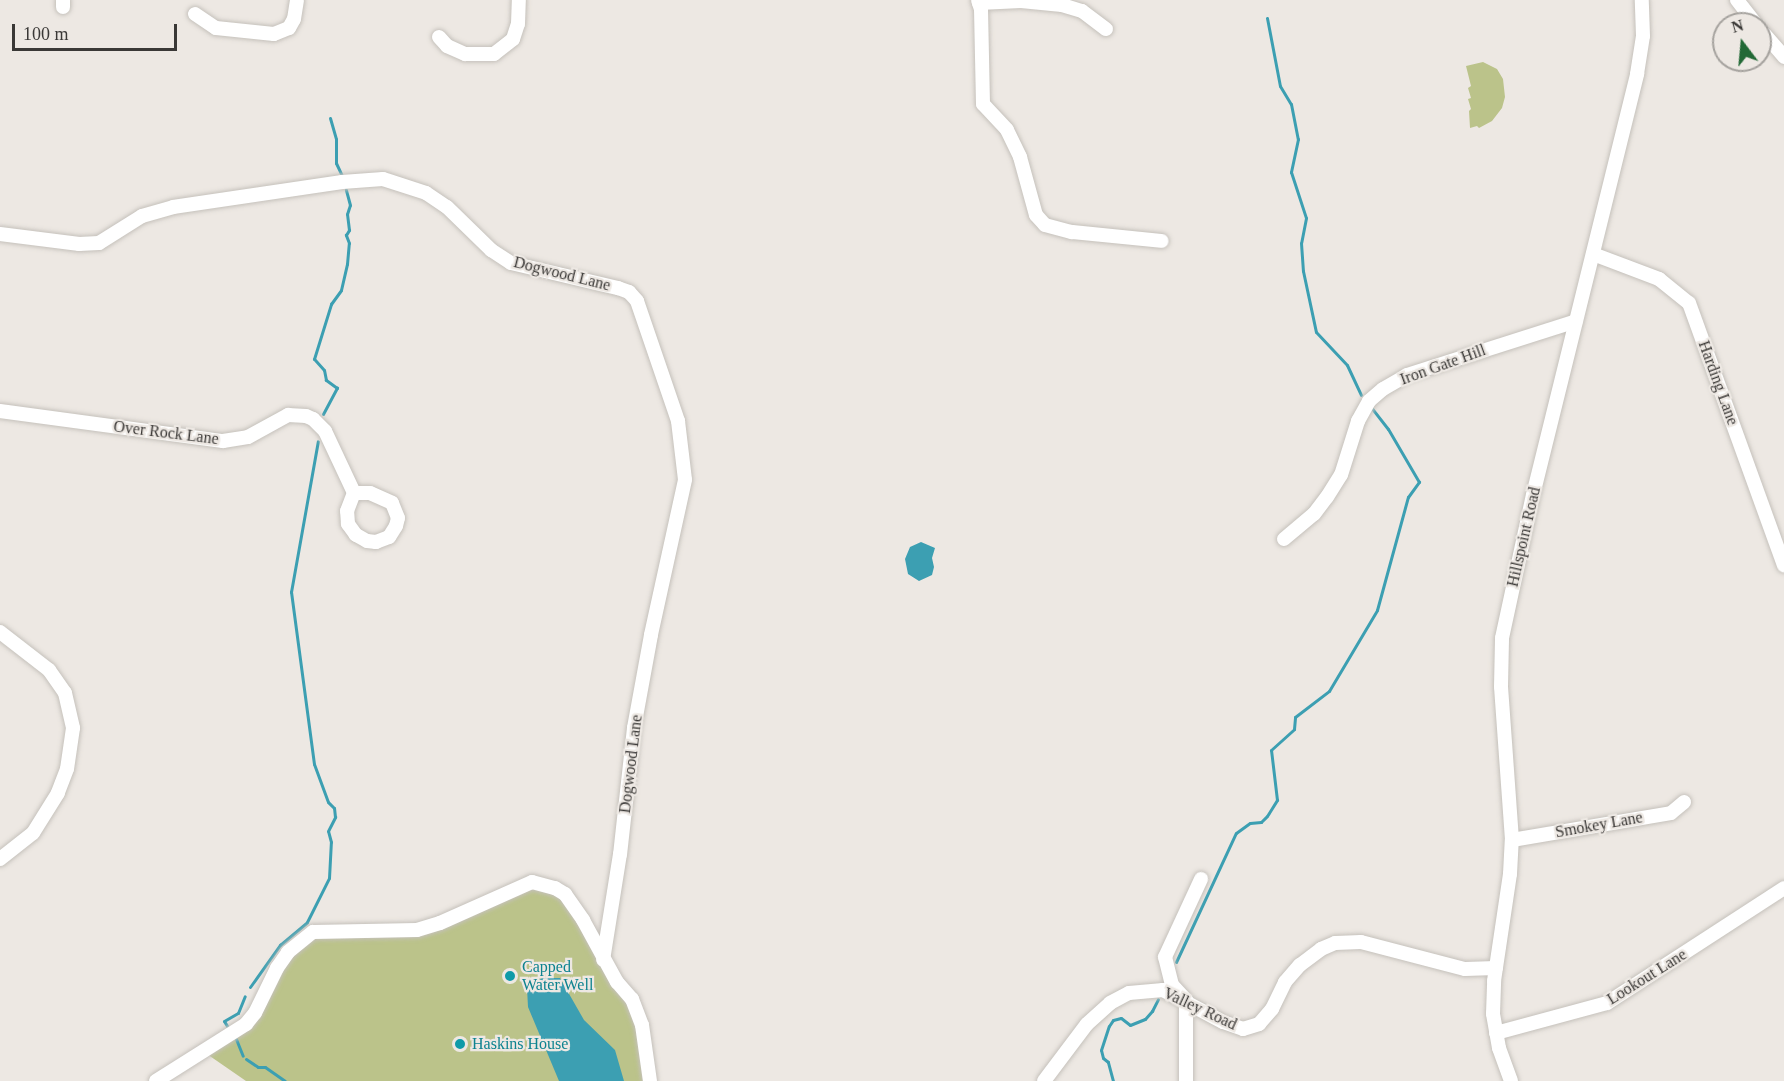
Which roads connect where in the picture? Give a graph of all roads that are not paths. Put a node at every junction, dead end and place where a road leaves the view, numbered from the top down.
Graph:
1 (297, 0) edge
2 (519, 0) edge
3 (1642, 0) edge
4 (1737, 0) edge
5 (979, 1) edge
6 (1746, 12) edge
7 (195, 14) dead end
8 (1106, 28) dead end
9 (439, 37) dead end
10 (1772, 43) edge
11 (1784, 57) edge
12 (0, 234) edge
13 (1162, 241) dead end
14 (1593, 254) junction
15 (1576, 321) junction
16 (0, 411) edge
17 (354, 493) dead end
18 (1284, 539) dead end
19 (1784, 565) edge
20 (0, 632) edge
21 (1684, 802) dead end
22 (1512, 840) junction
23 (0, 859) edge
24 (1201, 879) dead end
25 (1784, 888) edge
26 (611, 916) junction
27 (583, 920) junction
28 (603, 960) junction
29 (1496, 968) junction
30 (1186, 1000) junction
31 (1496, 1033) junction
32 (156, 1081) edge
33 (650, 1081) edge
34 (1044, 1081) edge
35 (1186, 1081) edge
36 (1511, 1081) edge

1 - 7 street
2 - 9 street
3 - 14 street, Hillspoint Road
4 - 6 street
5 - 8 street
5 - 13 street
10 - 11 street
12 - 26 street, Dogwood Lane
14 - 15 street, Hillspoint Road
14 - 19 street, Harding Lane
15 - 18 street, Iron Gate Hill
15 - 22 street, Hillspoint Road
16 - 17 street, Over Rock Lane
20 - 23 street
21 - 22 street, Smokey Lane
22 - 29 street, Hillspoint Road
24 - 30 street
25 - 31 street, Lookout Lane
26 - 27 street
26 - 28 street, Dogwood Lane
27 - 28 street
27 - 32 street
28 - 33 street
29 - 30 street, Valley Road
29 - 31 street, Hillspoint Road
30 - 34 street, Valley Road
30 - 35 street
31 - 36 street, Hillspoint Road

